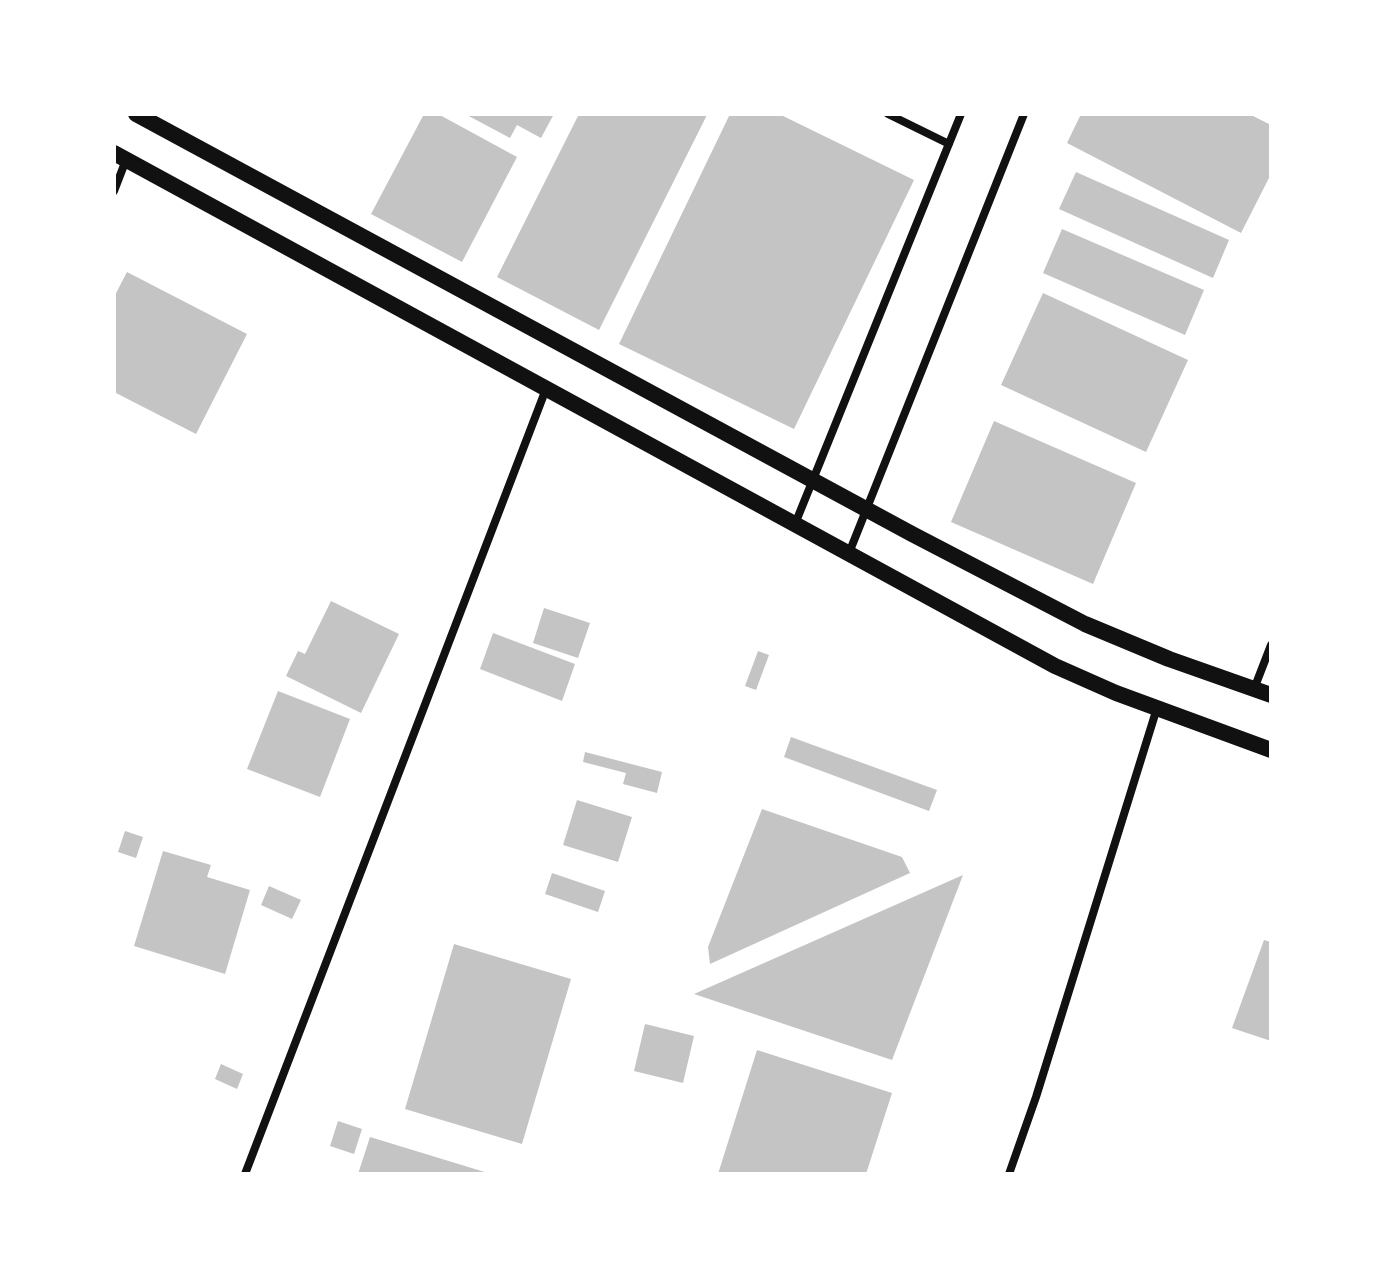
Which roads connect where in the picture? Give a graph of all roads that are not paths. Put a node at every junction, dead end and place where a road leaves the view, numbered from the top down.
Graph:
1 (136, 114) edge
2 (888, 114) edge
3 (961, 114) edge
4 (1024, 114) edge
5 (949, 144) junction
6 (120, 156) edge
7 (114, 191) edge
8 (547, 388) junction
9 (812, 480) junction
10 (865, 508) junction
11 (795, 524) junction
12 (848, 553) junction
13 (1271, 645) edge
14 (1254, 689) junction
15 (1271, 695) edge
16 (1157, 708) junction
17 (1271, 750) edge
18 (245, 1174) edge
19 (1009, 1174) edge

1 - 9 main road
2 - 5 street
3 - 5 street
4 - 10 street
5 - 9 street
6 - 7 street
6 - 8 main road
8 - 11 main road
8 - 18 street
9 - 10 main road
9 - 11 street
10 - 12 street
10 - 14 main road
11 - 12 main road
12 - 16 main road
13 - 14 street
14 - 15 main road
16 - 17 main road
16 - 19 street

